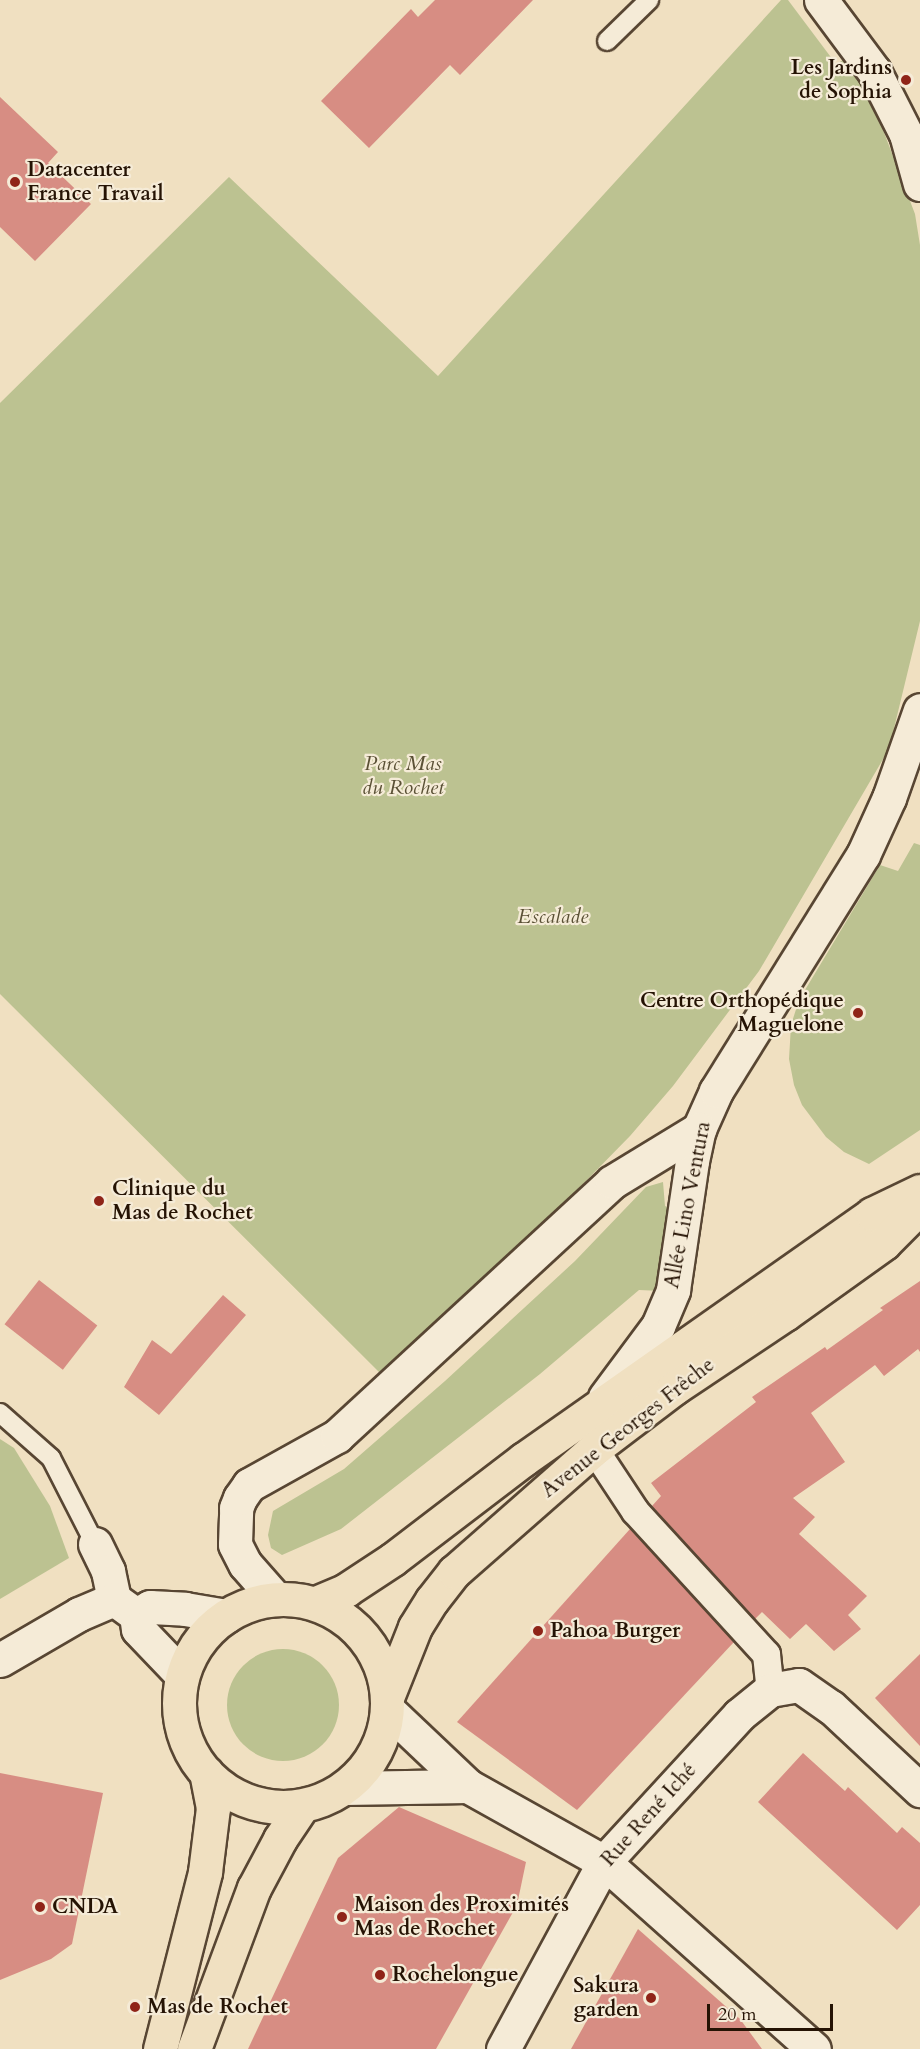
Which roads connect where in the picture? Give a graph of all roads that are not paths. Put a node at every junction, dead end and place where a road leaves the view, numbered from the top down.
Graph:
1 (649, 0) edge
2 (821, 0) edge
3 (607, 41) dead end
4 (920, 184) edge
5 (920, 710) edge
6 (699, 1129) junction
7 (920, 1191) edge
8 (920, 1207) edge
9 (596, 1408) junction
10 (0, 1413) edge
11 (594, 1449) junction
12 (94, 1544) joint
13 (274, 1598) junction
14 (316, 1603) junction
15 (125, 1607) junction
16 (226, 1616) junction
17 (0, 1660) edge
18 (183, 1675) junction
19 (770, 1690) junction
20 (388, 1703) junction
21 (206, 1773) junction
22 (468, 1786) junction
23 (344, 1788) junction
24 (920, 1790) edge
25 (302, 1806) junction
26 (604, 1862) junction
27 (160, 2049) edge
28 (194, 2049) edge
29 (503, 2049) edge
30 (814, 2049) edge

1 - 3 lane
2 - 4 street
5 - 6 street, Allée Lino Ventura
6 - 9 street, Allée Lino Ventura
6 - 13 street
7 - 9 main road, Avenue Georges Frêche
8 - 11 main road, Avenue Georges Frêche
9 - 14 main road, Avenue Georges Frêche
10 - 12 lane
11 - 19 street
11 - 20 main road, Avenue Georges Frêche
12 - 15 street
13 - 14 main road
13 - 16 main road
14 - 20 main road
15 - 16 street
15 - 17 street
15 - 18 street
16 - 18 main road
18 - 21 main road
19 - 24 street
19 - 26 street, Rue René Iché
20 - 22 street
20 - 23 main road
21 - 25 main road
21 - 27 main road
22 - 23 street
22 - 26 street
23 - 25 main road
25 - 28 main road
26 - 29 street, Rue René Iché
26 - 30 street

